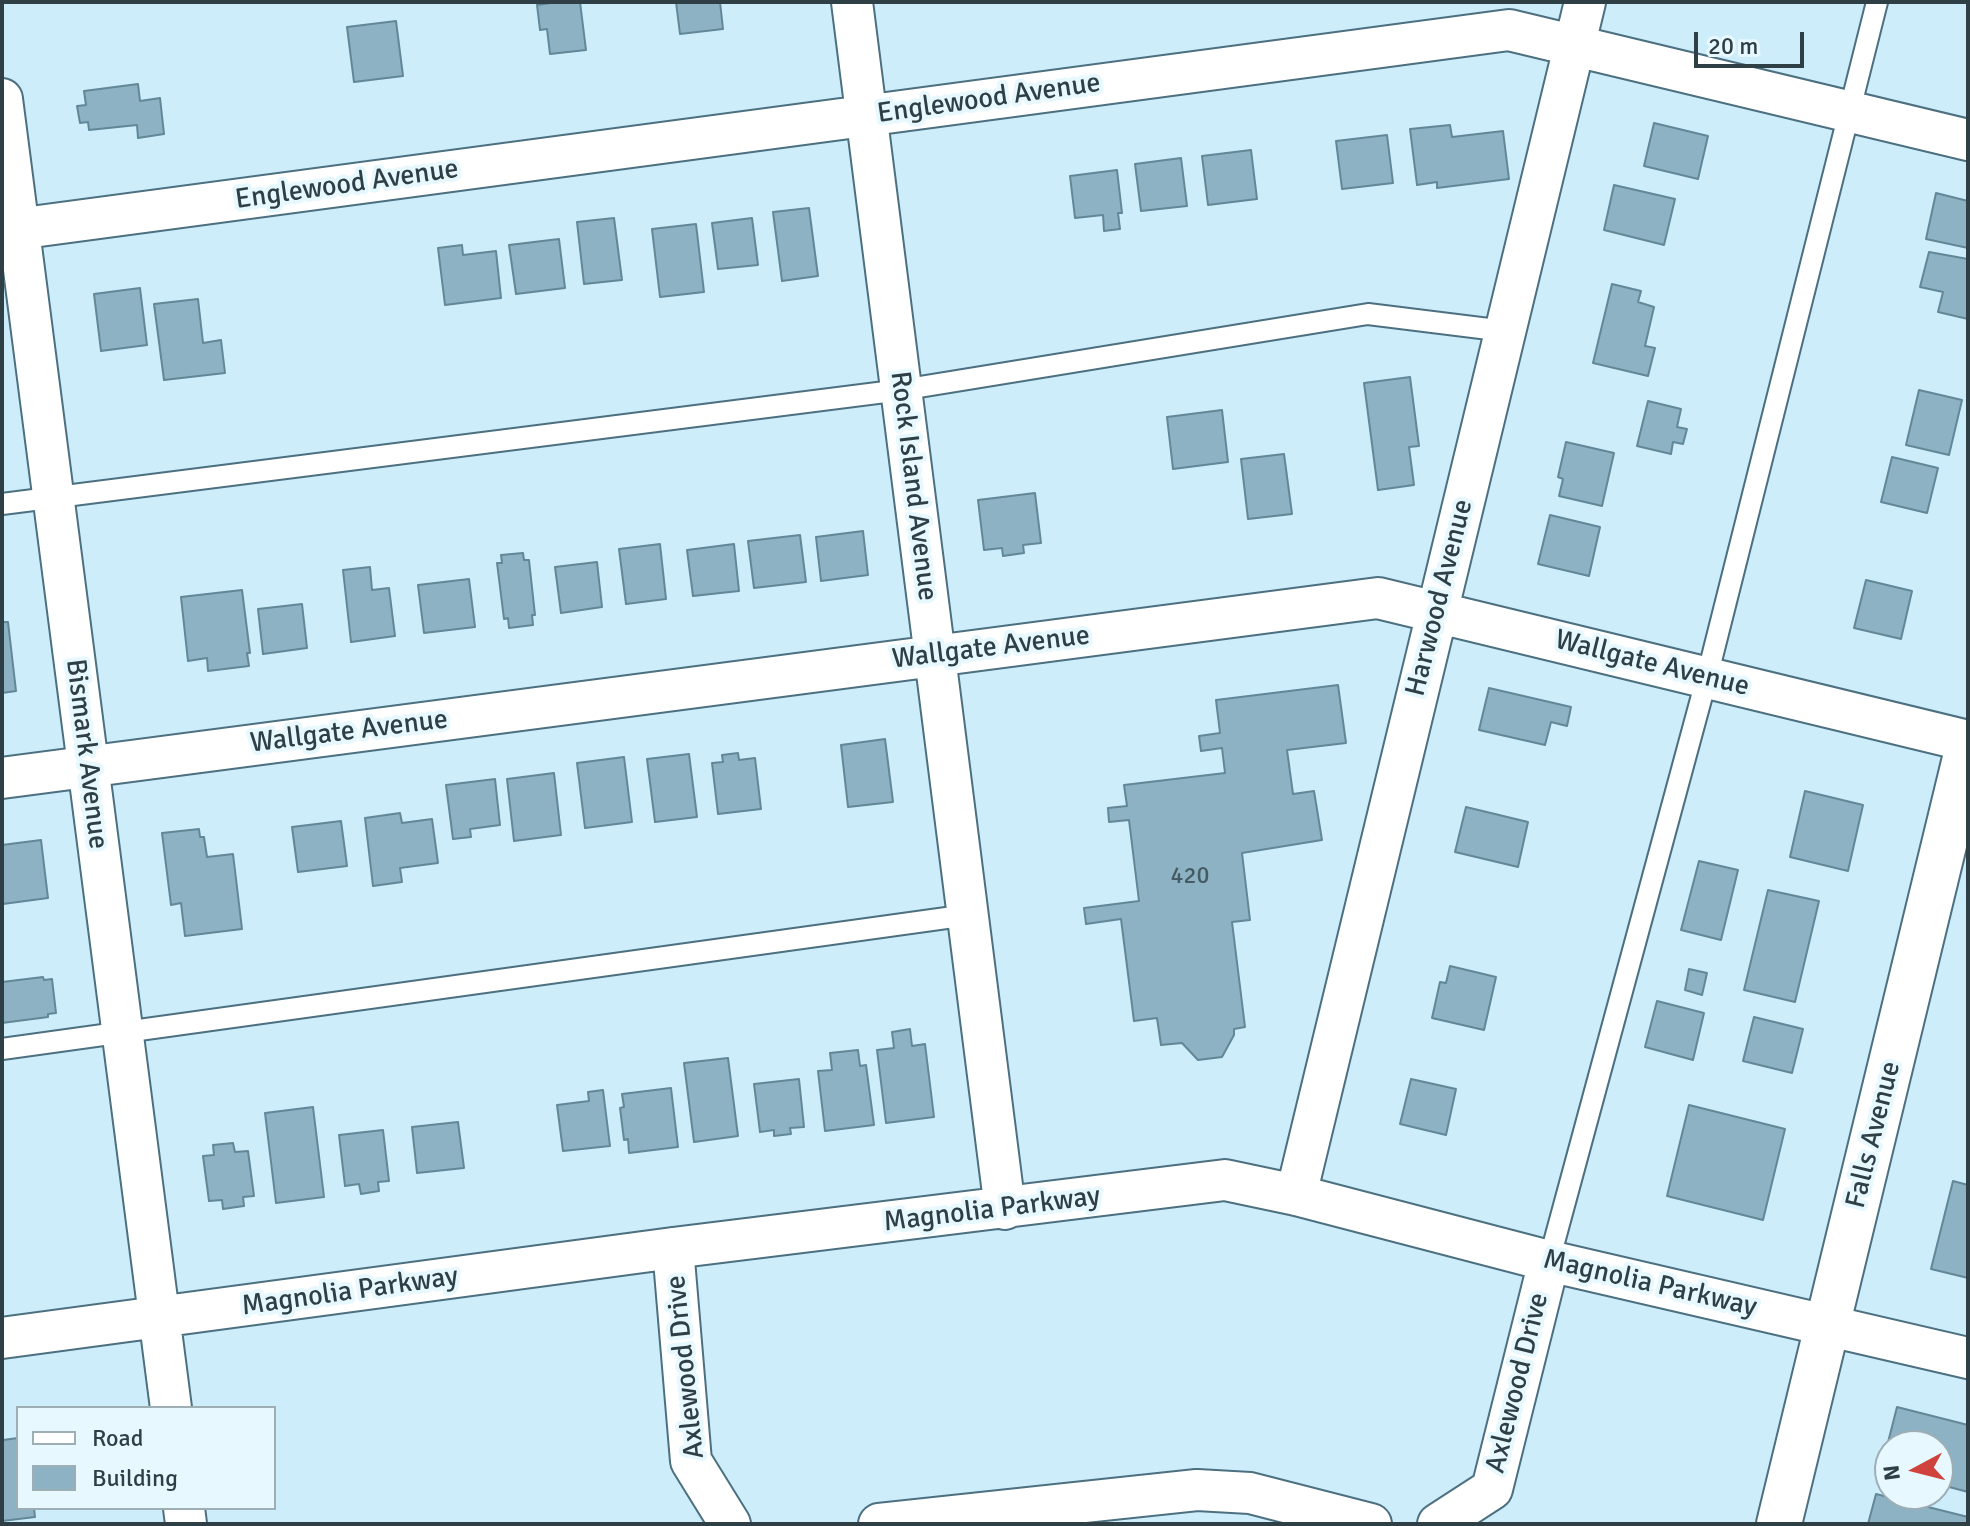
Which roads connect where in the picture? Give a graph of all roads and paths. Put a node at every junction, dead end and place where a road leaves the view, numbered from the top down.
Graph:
1 (852, 2) edge
2 (1585, 2) edge
3 (1877, 2) edge
4 (1574, 47) junction
5 (2, 99) edge
6 (1849, 112) junction
7 (866, 116) junction
8 (1968, 140) edge
9 (10, 230) edge
10 (1505, 331) junction
11 (901, 390) junction
12 (54, 497) junction
13 (2, 504) edge
14 (1437, 611) junction
15 (935, 656) junction
16 (1707, 677) junction
17 (1968, 744) edge
18 (88, 766) junction
19 (2, 778) edge
20 (968, 915) junction
21 (122, 1033) junction
22 (2, 1049) edge
23 (1296, 1195) junction
24 (1005, 1209) junction
25 (673, 1248) junction
26 (1549, 1261) junction
27 (159, 1318) junction
28 (1828, 1325) junction
29 (2, 1338) edge
30 (1968, 1358) edge
31 (171, 1406) edge
32 (730, 1524) edge
33 (879, 1524) edge
34 (1371, 1524) edge
35 (1438, 1524) edge
36 (1779, 1524) edge

1 - 7 street, Rock Island Avenue
2 - 4 street, Harwood Avenue
3 - 6 lane
4 - 6 street, Englewood Avenue
4 - 7 street, Englewood Avenue
4 - 10 street, Harwood Avenue
5 - 9 street, Bismark Avenue
6 - 8 street, Englewood Avenue
6 - 16 lane
7 - 9 street, Englewood Avenue
7 - 11 street, Rock Island Avenue
9 - 12 street, Bismark Avenue
10 - 11 lane
10 - 14 street, Harwood Avenue
11 - 12 lane
11 - 15 street, Rock Island Avenue
12 - 13 lane
12 - 18 street, Bismark Avenue
14 - 15 street, Wallgate Avenue
14 - 16 street, Wallgate Avenue
14 - 23 street, Harwood Avenue
15 - 18 street, Wallgate Avenue
15 - 20 street, Rock Island Avenue
16 - 17 street, Wallgate Avenue
16 - 26 lane
17 - 28 street, Falls Avenue
18 - 19 street, Wallgate Avenue
18 - 21 street, Bismark Avenue
20 - 21 lane
20 - 24 street, Rock Island Avenue
21 - 22 lane
21 - 27 street, Bismark Avenue
23 - 24 street, Magnolia Parkway
23 - 26 street, Magnolia Parkway
24 - 25 street, Magnolia Parkway
25 - 27 street, Magnolia Parkway
25 - 32 street, Axlewood Drive
26 - 28 street, Magnolia Parkway
26 - 35 street, Axlewood Drive
27 - 29 street, Magnolia Parkway
27 - 31 street, Bismark Avenue
28 - 30 street, Magnolia Parkway
28 - 36 street, Falls Avenue
33 - 34 street

